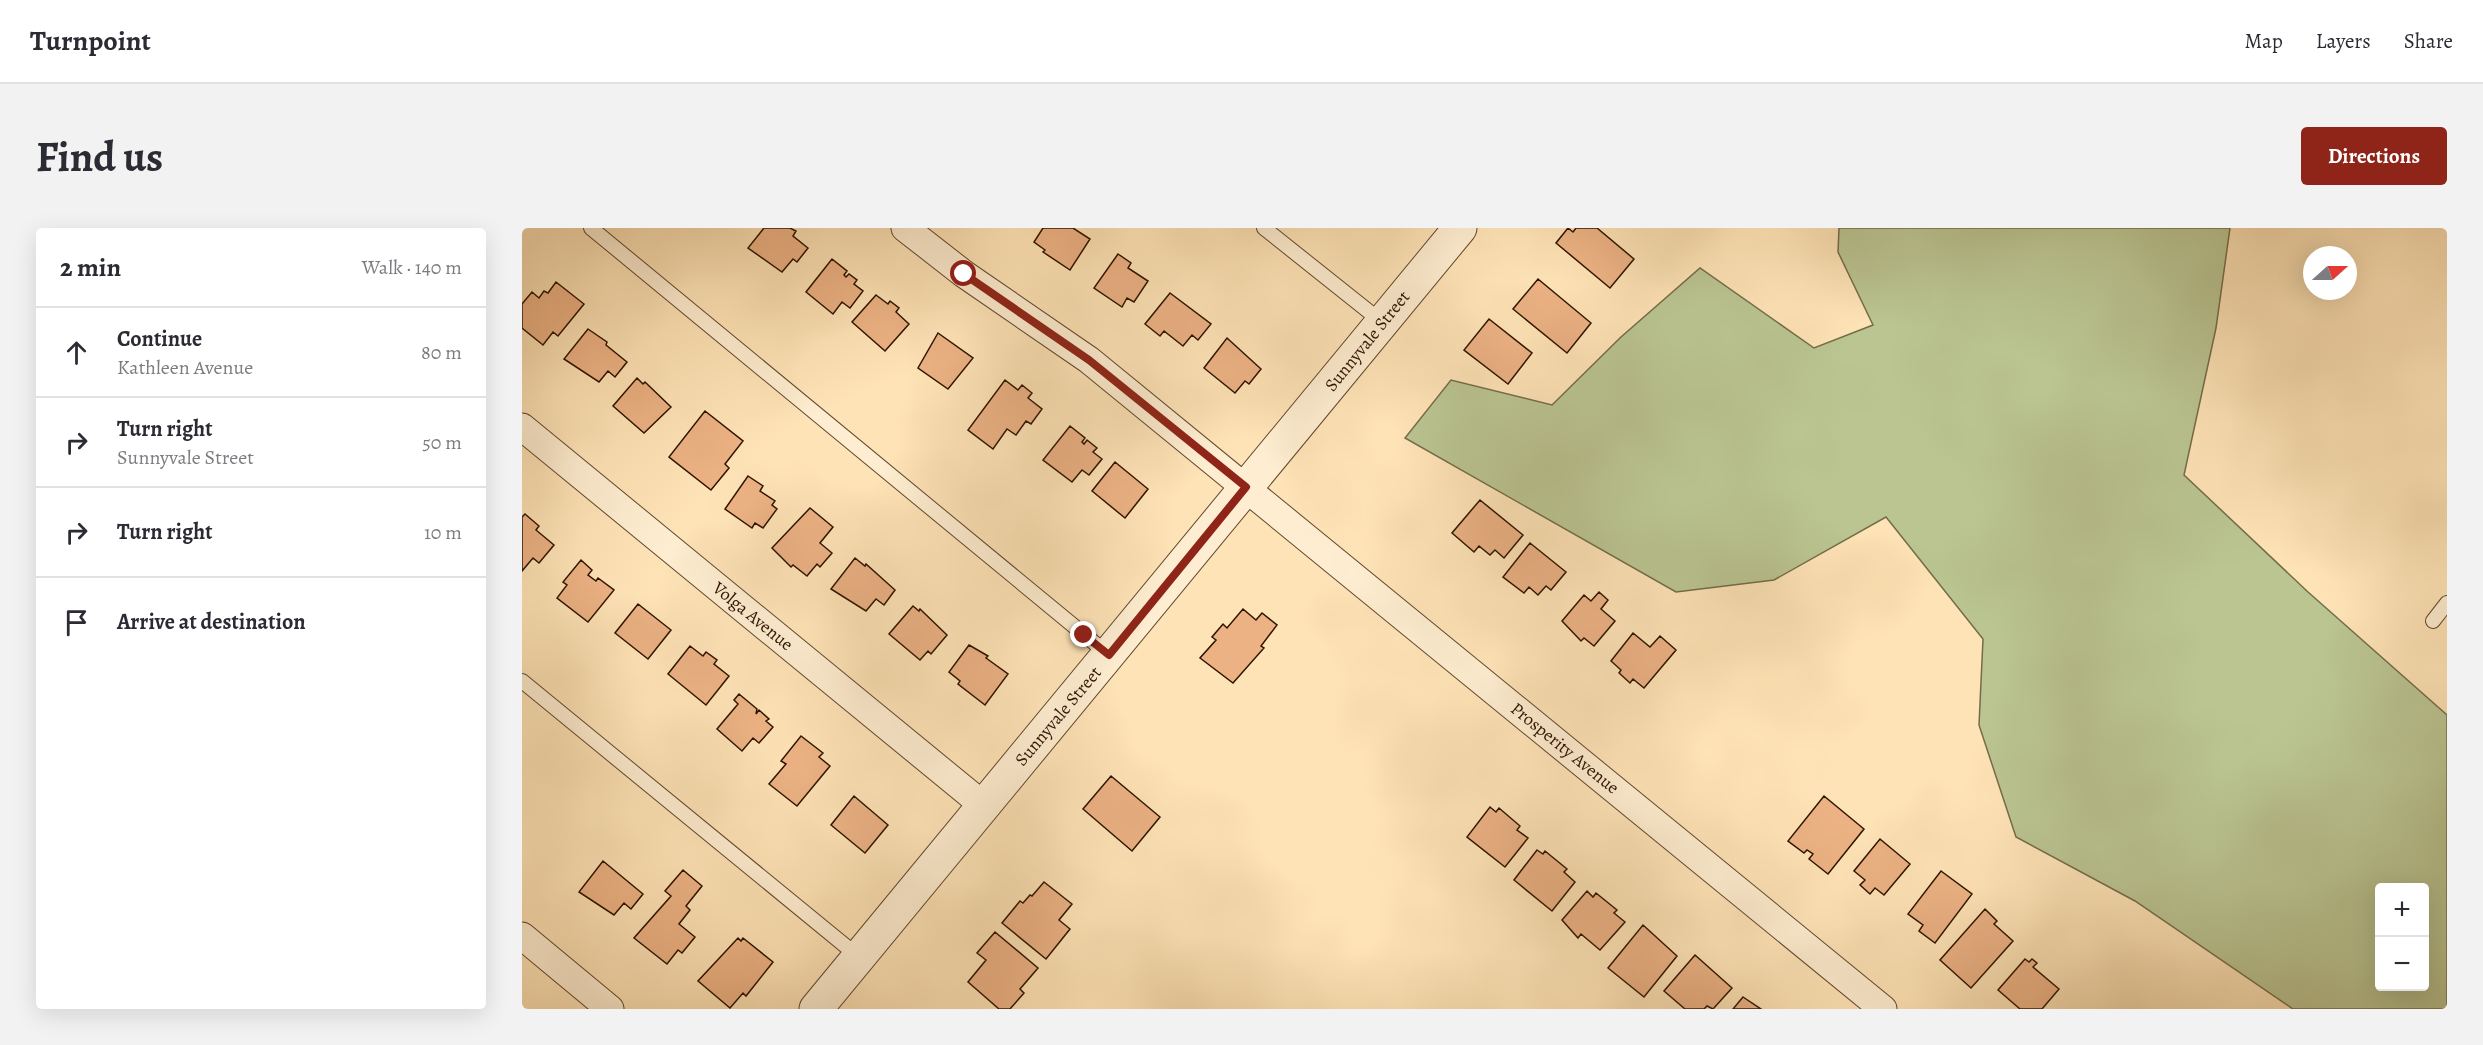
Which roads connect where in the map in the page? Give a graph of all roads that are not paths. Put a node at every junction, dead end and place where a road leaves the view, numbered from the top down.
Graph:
1 (591, 228) edge
2 (905, 228) edge
3 (1264, 228) edge
4 (1460, 228) edge
5 (1382, 322) junction
6 (522, 427) edge
7 (1246, 487) junction
8 (2447, 603) edge
9 (2433, 621) dead end
10 (1109, 655) junction
11 (522, 681) edge
12 (983, 805) junction
13 (522, 936) edge
14 (859, 957) junction
15 (610, 1009) edge
16 (816, 1009) edge
17 (1883, 1009) edge

1 - 10 lane
2 - 7 street, Prosperity Avenue
3 - 5 lane
4 - 5 street, Sunnyvale Street
5 - 7 street, Sunnyvale Street
6 - 12 street, Volga Avenue
7 - 10 street, Sunnyvale Street
7 - 17 street, Prosperity Avenue
8 - 9 lane
10 - 12 street, Sunnyvale Street
11 - 14 lane
12 - 14 street, Sunnyvale Street
13 - 15 street
14 - 16 street, Sunnyvale Street

